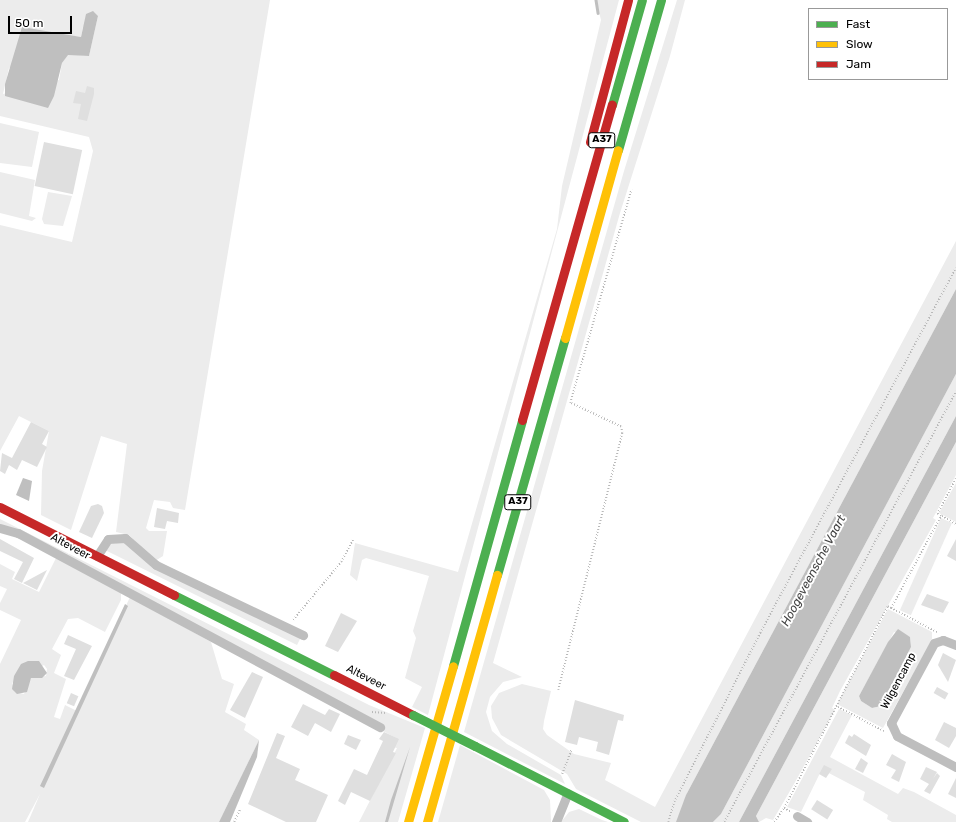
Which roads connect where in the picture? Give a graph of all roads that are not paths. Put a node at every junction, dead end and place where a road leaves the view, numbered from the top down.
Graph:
1 (628, 0) edge
2 (642, 0) edge
3 (661, 0) edge
4 (562, 279) junction
5 (0, 507) edge
6 (0, 528) edge
7 (97, 556) junction
8 (303, 635) dead end
9 (956, 645) edge
10 (380, 727) dead end
11 (956, 767) edge
12 (568, 793) junction
13 (408, 822) edge
14 (427, 822) edge
15 (556, 822) edge
16 (624, 822) edge

1 - 4 main road, A37
2 - 4 main road, A37
3 - 14 main road, A37
4 - 13 main road, A37
5 - 7 main road, Alteveer
6 - 10 street, Alteveer
7 - 8 street, Alteveer
7 - 12 main road, Alteveer, bridge
9 - 11 street, Wilgencamp
12 - 15 street
12 - 16 main road, Alteveer

